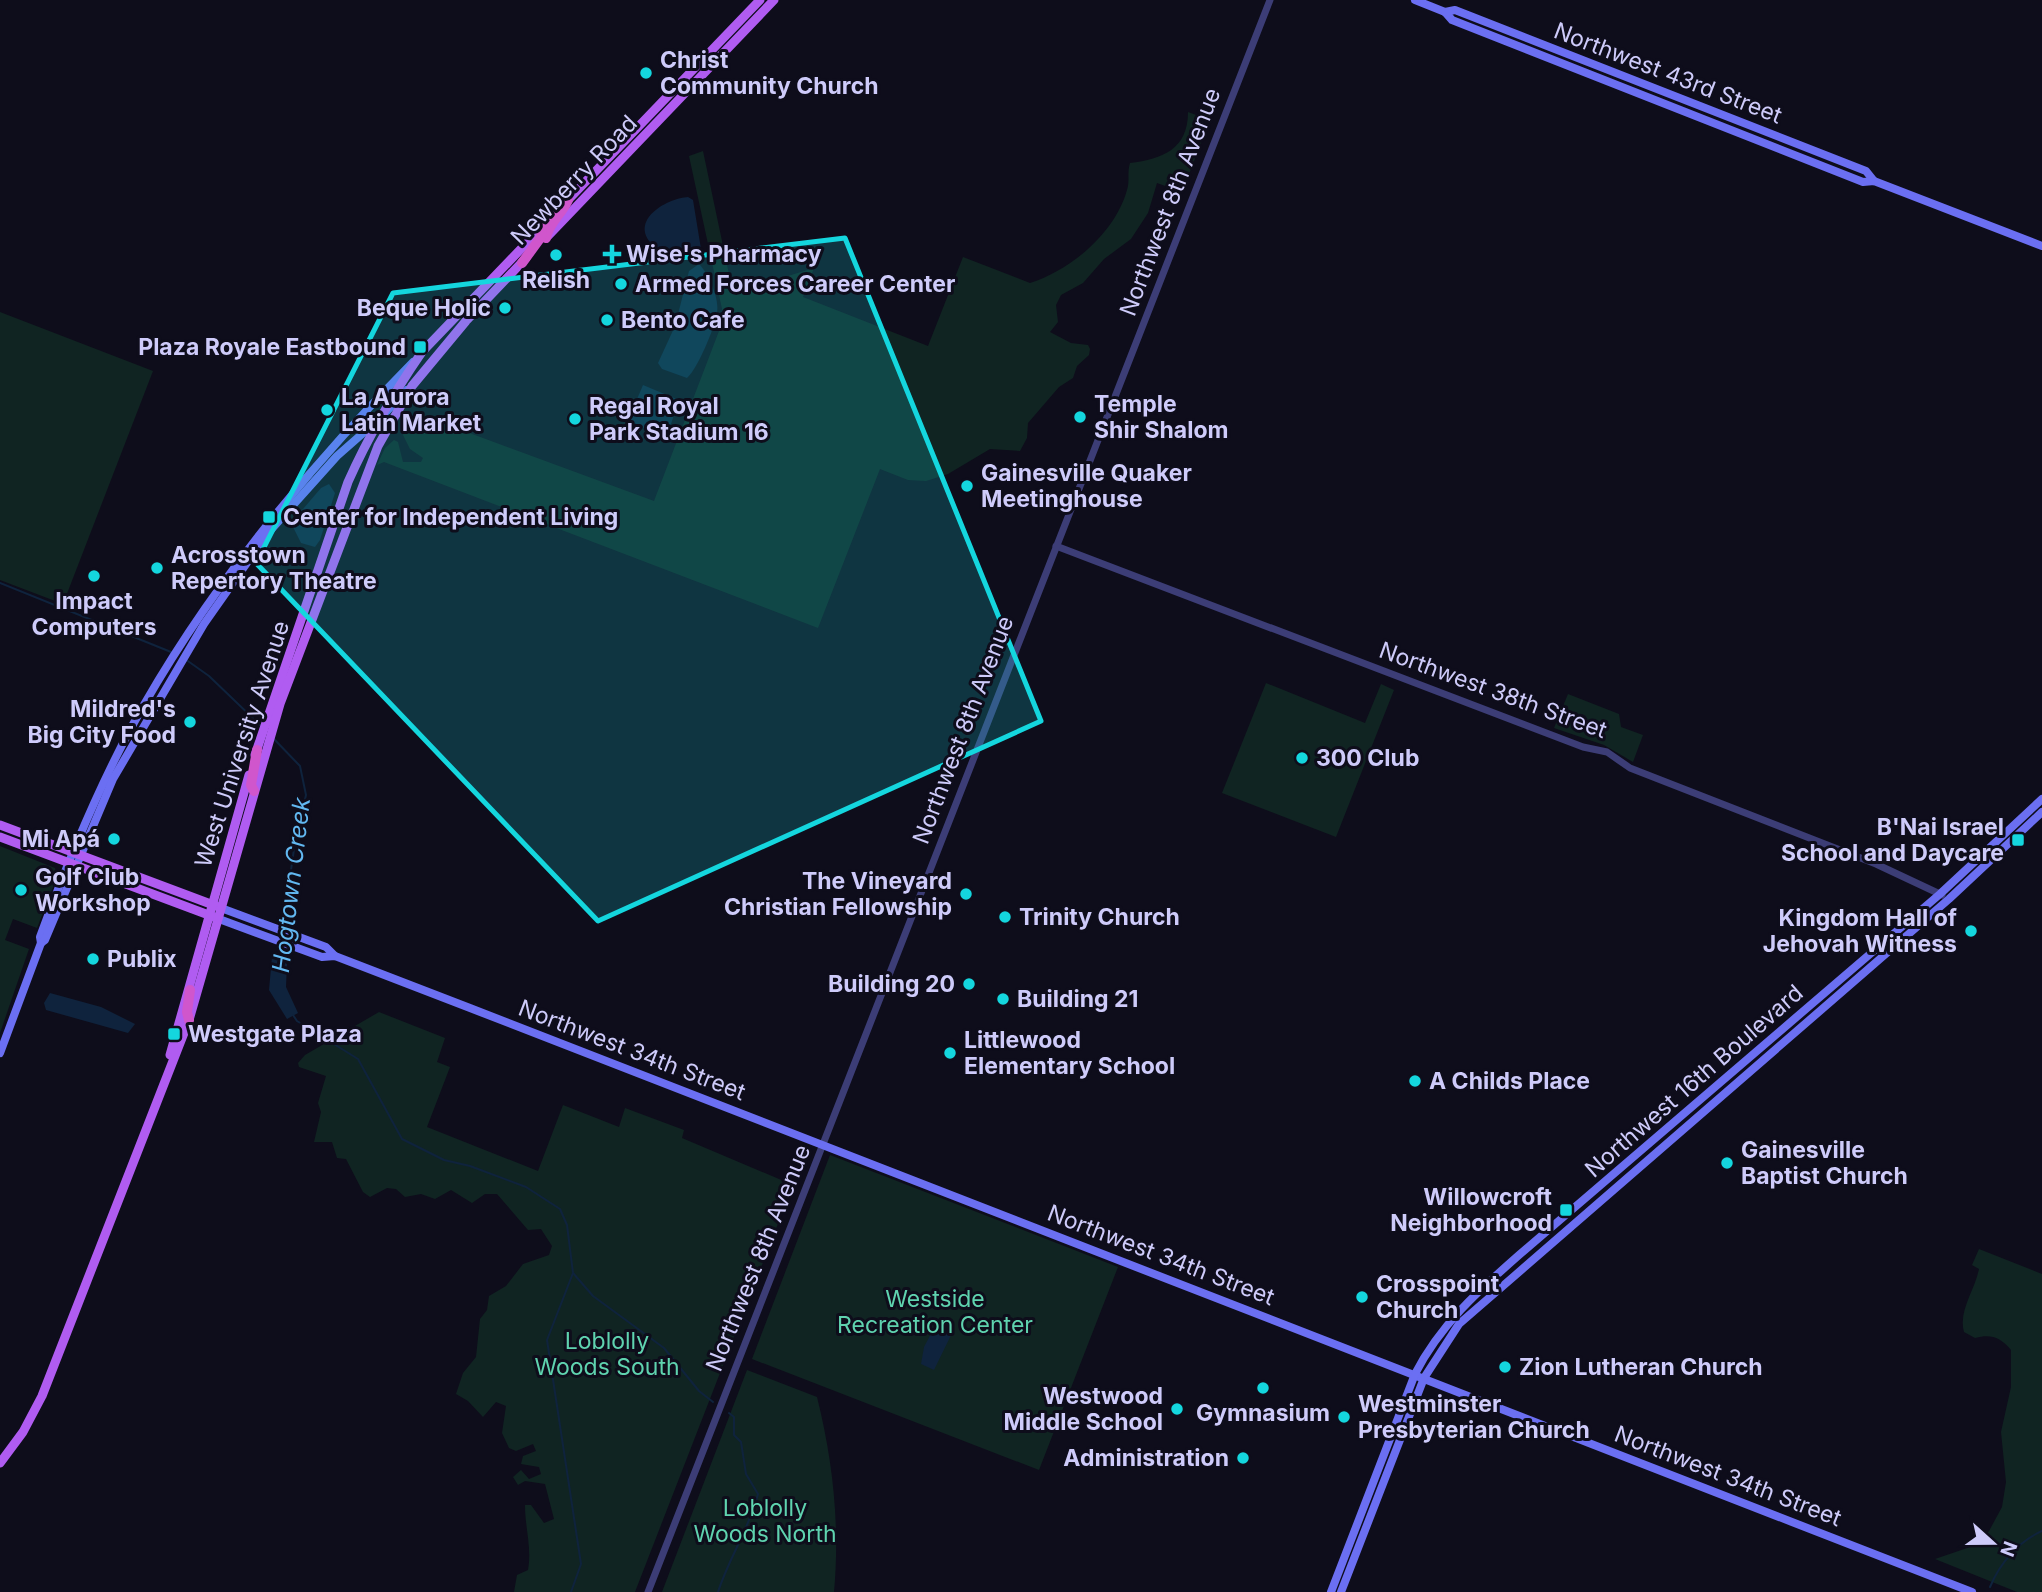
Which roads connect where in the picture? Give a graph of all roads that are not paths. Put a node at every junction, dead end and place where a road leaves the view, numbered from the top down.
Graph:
1 (760, 0) edge
2 (774, 0) edge
3 (1270, 0) edge
4 (1415, 0) edge
5 (568, 200) junction
6 (542, 226) junction
7 (546, 238) junction
8 (2042, 246) edge
9 (522, 263) junction
10 (466, 307) joint
11 (422, 352) junction
12 (434, 358) joint
13 (412, 386) junction
14 (376, 422) junction
15 (290, 497) junction
16 (279, 522) junction
17 (1056, 546) junction
18 (185, 647) junction
19 (272, 716) junction
20 (261, 751) junction
21 (254, 791) joint
22 (2042, 799) edge
23 (2042, 813) edge
24 (0, 825) edge
25 (0, 837) edge
26 (76, 854) junction
27 (72, 864) junction
28 (1940, 894) junction
29 (1949, 899) junction
30 (217, 906) junction
31 (215, 917) junction
32 (335, 956) junction
33 (190, 990) junction
34 (189, 1020) junction
35 (0, 1053) edge
36 (155, 1103) junction
37 (824, 1144) junction
38 (1415, 1374) junction
39 (1424, 1378) junction
40 (0, 1463) edge
41 (1375, 1491) junction
42 (648, 1592) edge
43 (1331, 1592) edge
44 (1341, 1592) edge
45 (1972, 1592) edge

1 - 5 main road, Newberry Road
2 - 7 main road, Newberry Road
3 - 17 street, Northwest 8th Avenue
4 - 8 main road, Northwest 43rd Street
5 - 6 main road, Newberry Road
5 - 7 highway
6 - 9 highway
6 - 10 main road, Newberry Road
7 - 9 main road, Newberry Road
9 - 12 main road, Newberry Road
10 - 11 main road, West University Avenue
11 - 14 main road, West University Avenue
11 - 15 main road
12 - 13 main road, West University Avenue
13 - 14 main road
13 - 19 main road, West University Avenue
14 - 16 main road
14 - 19 main road, West University Avenue
15 - 16 main road
15 - 18 main road
16 - 18 main road
17 - 28 street, Northwest 38th Street
17 - 37 street, Northwest 8th Avenue
18 - 26 main road
19 - 20 main road, West University Avenue
20 - 21 highway
20 - 30 main road, West University Avenue
21 - 30 main road, West University Avenue
22 - 28 main road, Northwest 16th Boulevard
23 - 29 main road, Northwest 16th Boulevard
24 - 26 main road
25 - 27 main road
26 - 27 main road
26 - 30 main road
27 - 31 main road
27 - 35 main road
28 - 29 street, Northwest 38th Street
28 - 38 main road, Northwest 16th Boulevard
29 - 39 main road, Northwest 16th Boulevard
30 - 31 main road, West University Avenue
30 - 32 main road, Northwest 34th Street
31 - 32 main road, Northwest 34th Street
31 - 33 main road, West University Avenue
31 - 34 main road, West University Avenue
32 - 37 main road, Northwest 34th Street
33 - 34 highway
33 - 36 main road, West University Avenue
34 - 36 main road, West University Avenue
36 - 40 main road, West University Avenue
37 - 38 main road, Northwest 34th Street
37 - 42 street, Northwest 8th Avenue
38 - 39 main road, Northwest 34th Street
38 - 41 main road, Northwest 16th Boulevard
39 - 41 main road, Northwest 16th Boulevard
39 - 45 main road, Northwest 34th Street
41 - 43 main road
41 - 44 main road

